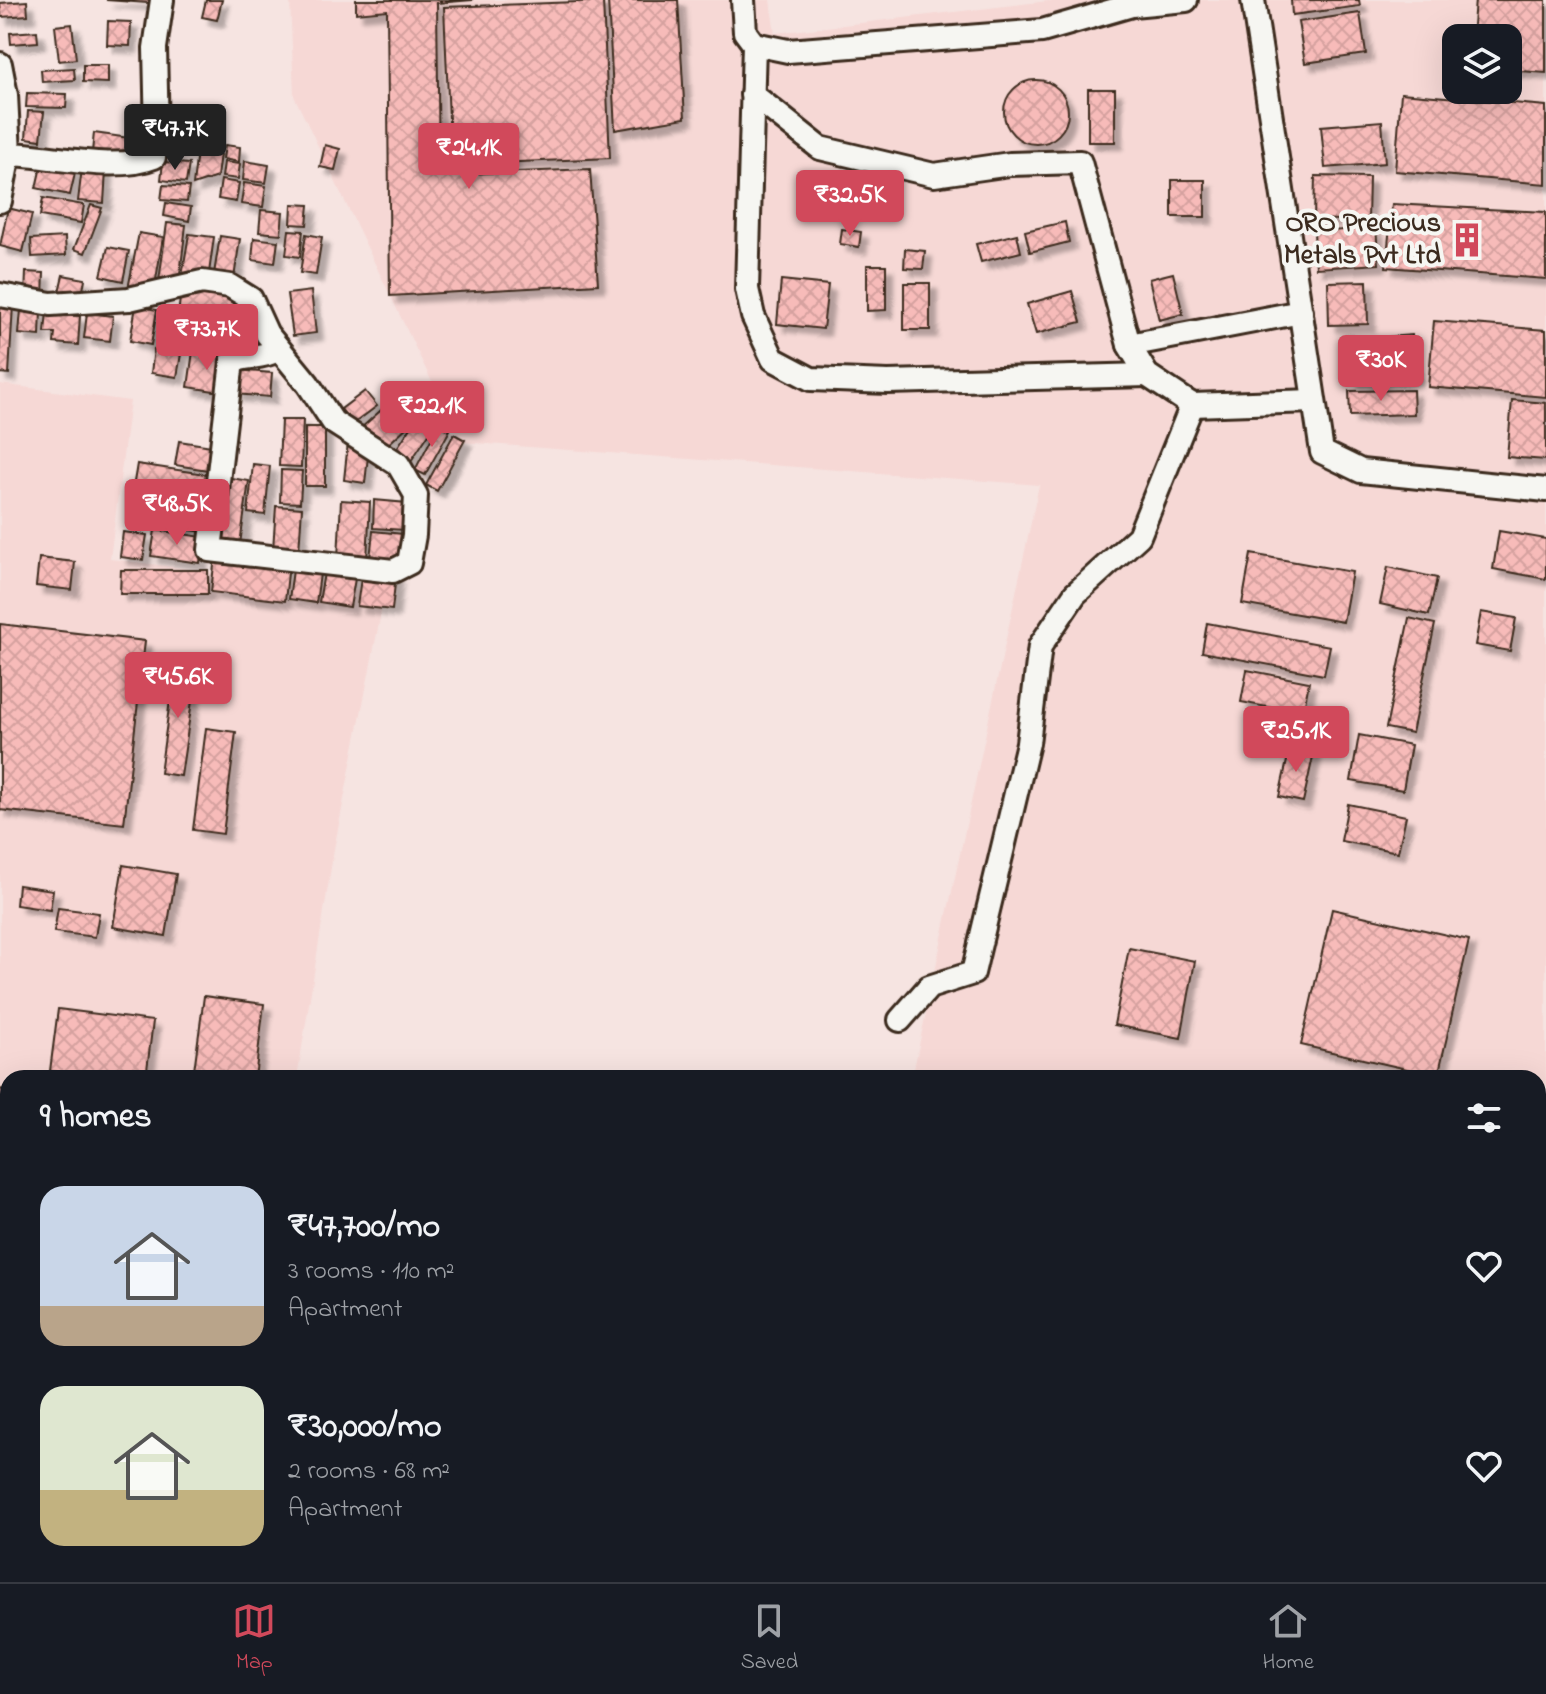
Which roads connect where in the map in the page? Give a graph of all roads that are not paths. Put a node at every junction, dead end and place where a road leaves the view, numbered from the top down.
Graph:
1 (162, 0) edge
2 (743, 0) edge
3 (1186, 0) edge
4 (1253, 0) edge
5 (754, 44) junction
6 (0, 64) edge
7 (752, 94) junction
8 (9, 154) junction
9 (0, 201) edge
10 (0, 295) edge
11 (1301, 312) junction
12 (1129, 345) junction
13 (278, 350) junction
14 (1147, 375) junction
15 (1314, 401) junction
16 (1192, 405) junction
17 (1546, 490) edge
18 (900, 1020) dead end

1 - 8 street
2 - 5 street
3 - 5 street
4 - 11 street
5 - 7 street
6 - 8 street
7 - 12 street
7 - 14 street
8 - 9 street
10 - 13 street
11 - 12 street
11 - 15 street
12 - 14 street
13 - 13 street
14 - 16 street
15 - 16 street
15 - 17 street
16 - 18 street

